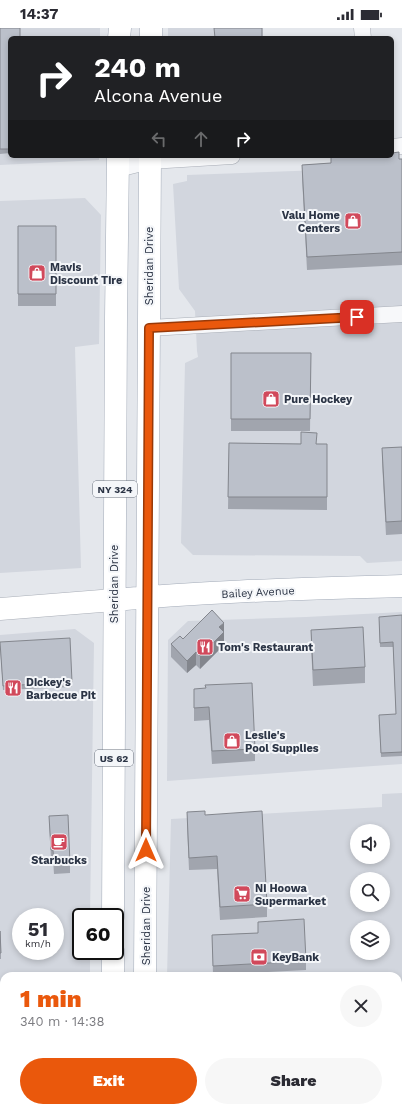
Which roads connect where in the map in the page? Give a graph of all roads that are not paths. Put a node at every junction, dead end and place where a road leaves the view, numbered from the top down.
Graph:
1 (177, 158) edge
2 (150, 159) edge
3 (118, 162) edge
4 (402, 314) edge
5 (149, 328) junction
6 (402, 586) edge
7 (148, 597) junction
8 (114, 600) junction
9 (0, 609) edge
10 (113, 908) edge
11 (113, 960) edge
12 (113, 972) edge
13 (145, 972) edge

1 - 2 street
2 - 3 street
2 - 5 main road, Sheridan Drive / NY 324
3 - 8 main road, Sheridan Drive / NY 324
4 - 5 street
5 - 7 main road, Sheridan Drive / NY 324
6 - 7 main road, Bailey Avenue
7 - 8 main road, Bailey Avenue
7 - 13 main road, Sheridan Drive / US 62
8 - 9 main road, Bailey Avenue
8 - 10 main road, Sheridan Drive / US 62
11 - 12 main road

